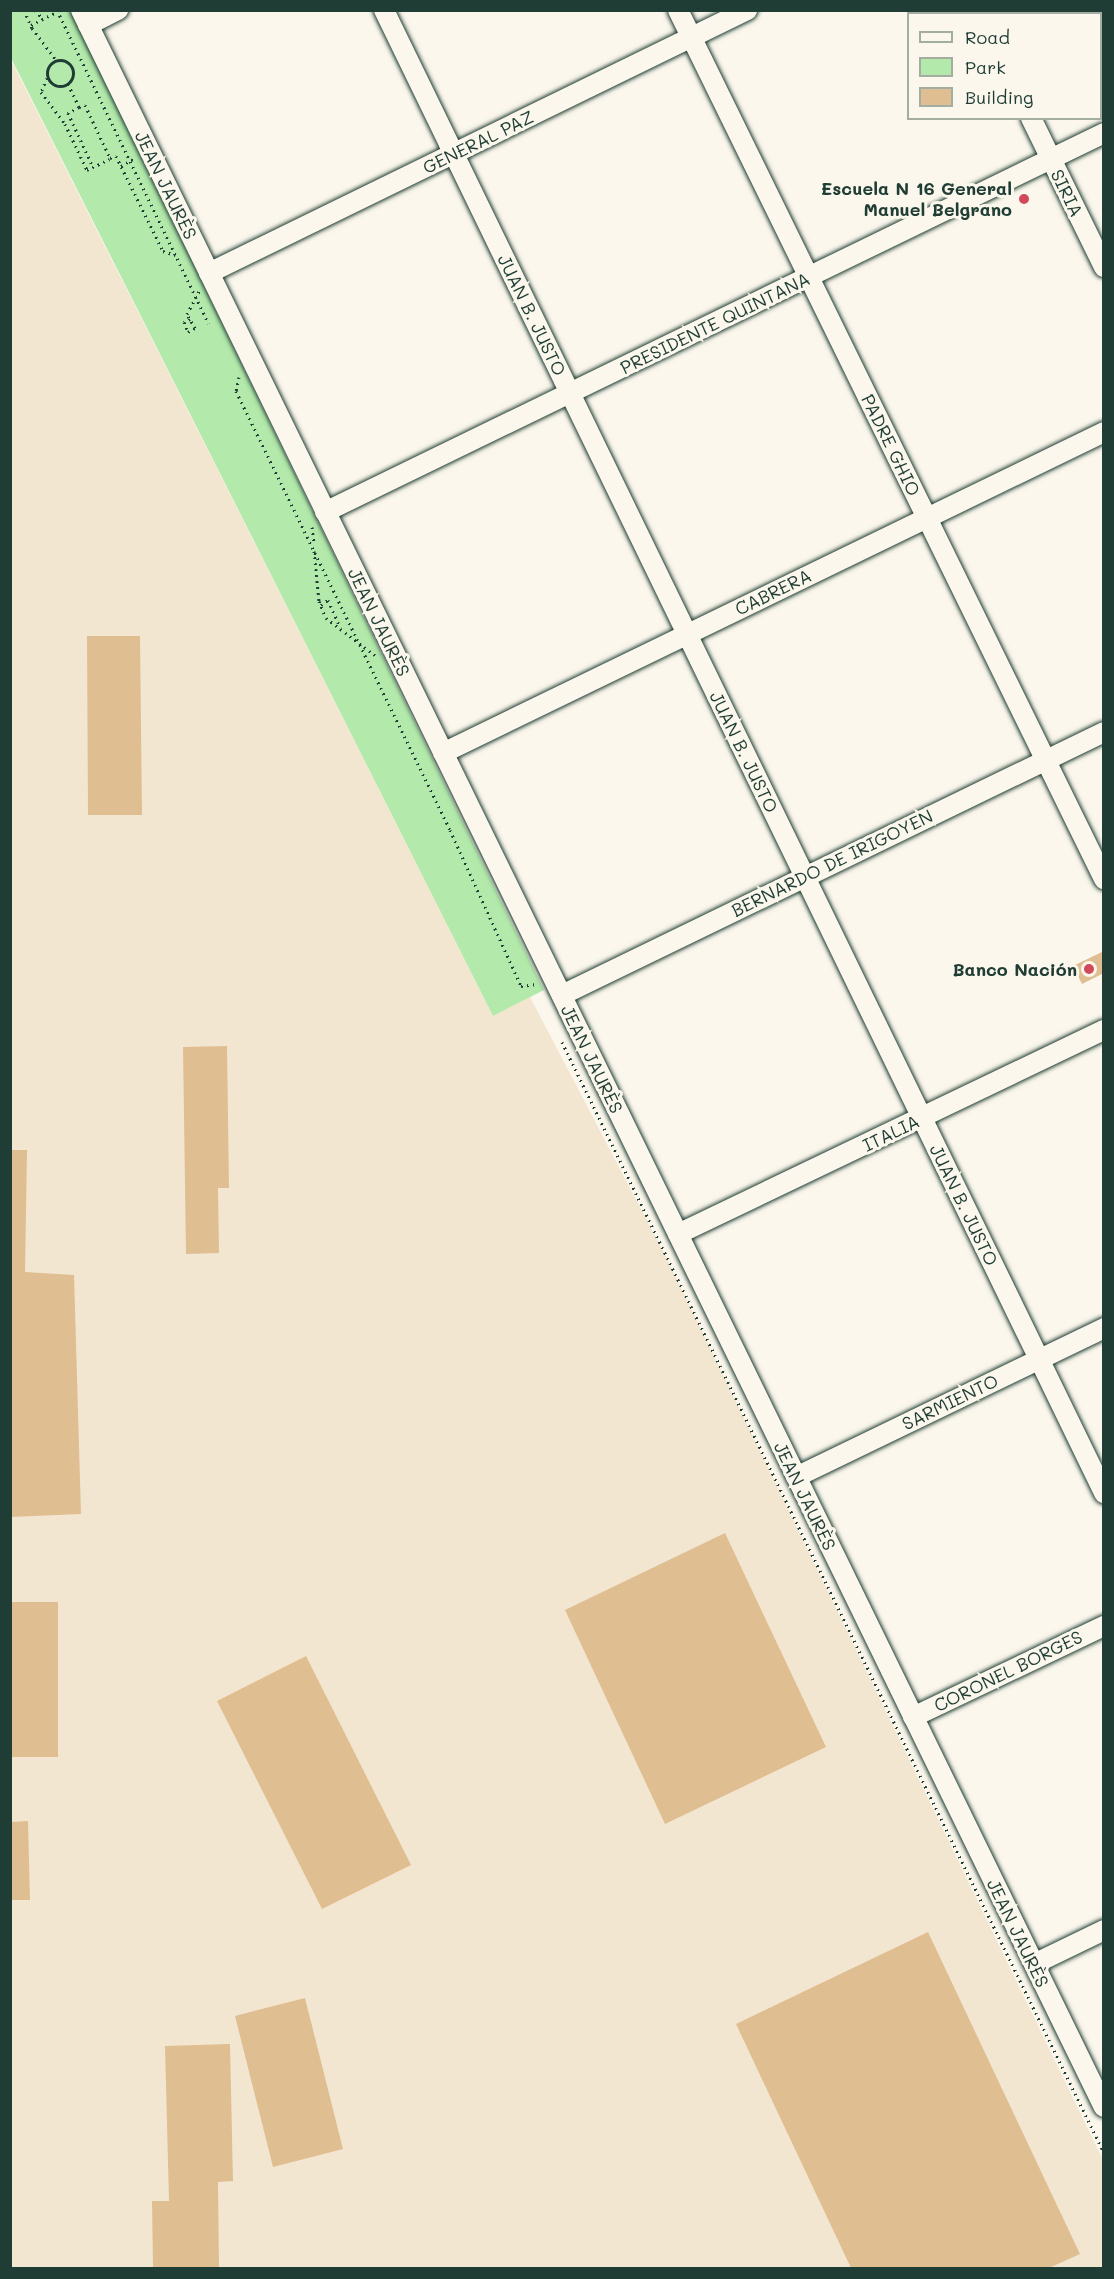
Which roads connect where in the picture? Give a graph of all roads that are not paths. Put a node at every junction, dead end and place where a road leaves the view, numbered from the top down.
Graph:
1 (118, 10) edge
2 (384, 10) edge
3 (678, 10) edge
4 (747, 10) edge
5 (85, 18) edge
6 (691, 38) junction
7 (1032, 120) edge
8 (1104, 134) edge
9 (453, 154) junction
10 (1051, 159) junction
11 (1104, 267) edge
12 (808, 277) junction
13 (204, 281) junction
14 (570, 393) junction
15 (1104, 432) edge
16 (319, 517) junction
17 (926, 518) junction
18 (687, 634) junction
19 (1104, 732) edge
20 (443, 753) junction
21 (1045, 760) junction
22 (805, 877) junction
23 (1104, 879) edge
24 (558, 988) junction
25 (1104, 1030) edge
26 (922, 1118) junction
27 (678, 1234) junction
28 (1104, 1328) edge
29 (1039, 1359) junction
30 (796, 1477) junction
31 (1104, 1493) edge
32 (1104, 1626) edge
33 (913, 1717) junction
34 (1104, 1930) edge
35 (1034, 1964) junction
36 (1104, 2107) edge

1 - 5 street
2 - 9 street, JUAN B. JUSTO
3 - 6 street, PADRE GHIO
4 - 6 street, GENERAL PAZ
5 - 13 street, JEAN JAURÈS
6 - 9 street, GENERAL PAZ
6 - 12 street, PADRE GHIO
7 - 10 street, SIRIA
8 - 10 street, PRESIDENTE QUINTANA
9 - 13 street, GENERAL PAZ
9 - 14 street, JUAN B. JUSTO
10 - 11 street, SIRIA
10 - 12 street, PRESIDENTE QUINTANA
12 - 14 street, PRESIDENTE QUINTANA
12 - 17 street, PADRE GHIO
13 - 16 street, JEAN JAURÈS
14 - 16 street, PRESIDENTE QUINTANA
14 - 18 street, JUAN B. JUSTO
15 - 17 street, CABRERA
16 - 20 street, JEAN JAURÈS
17 - 18 street, CABRERA
17 - 21 street, PADRE GHIO
18 - 20 street, CABRERA
18 - 22 street, JUAN B. JUSTO
19 - 21 street, BERNARDO DE IRIGOYEN
20 - 24 street, JEAN JAURÈS
21 - 22 street, BERNARDO DE IRIGOYEN
21 - 23 street, PADRE GHIO
22 - 24 street, BERNARDO DE IRIGOYEN
22 - 26 street, JUAN B. JUSTO
24 - 27 street, JEAN JAURÈS
25 - 26 street, ITALIA
26 - 27 street, ITALIA
26 - 29 street, JUAN B. JUSTO
27 - 30 street, JEAN JAURÈS
28 - 29 street, SARMIENTO
29 - 30 street, SARMIENTO
29 - 31 street, JUAN B. JUSTO
30 - 33 street, JEAN JAURÈS
32 - 33 street, CORONEL BORGES
33 - 35 street, JEAN JAURÈS
34 - 35 street
35 - 36 street, JEAN JAURÈS

